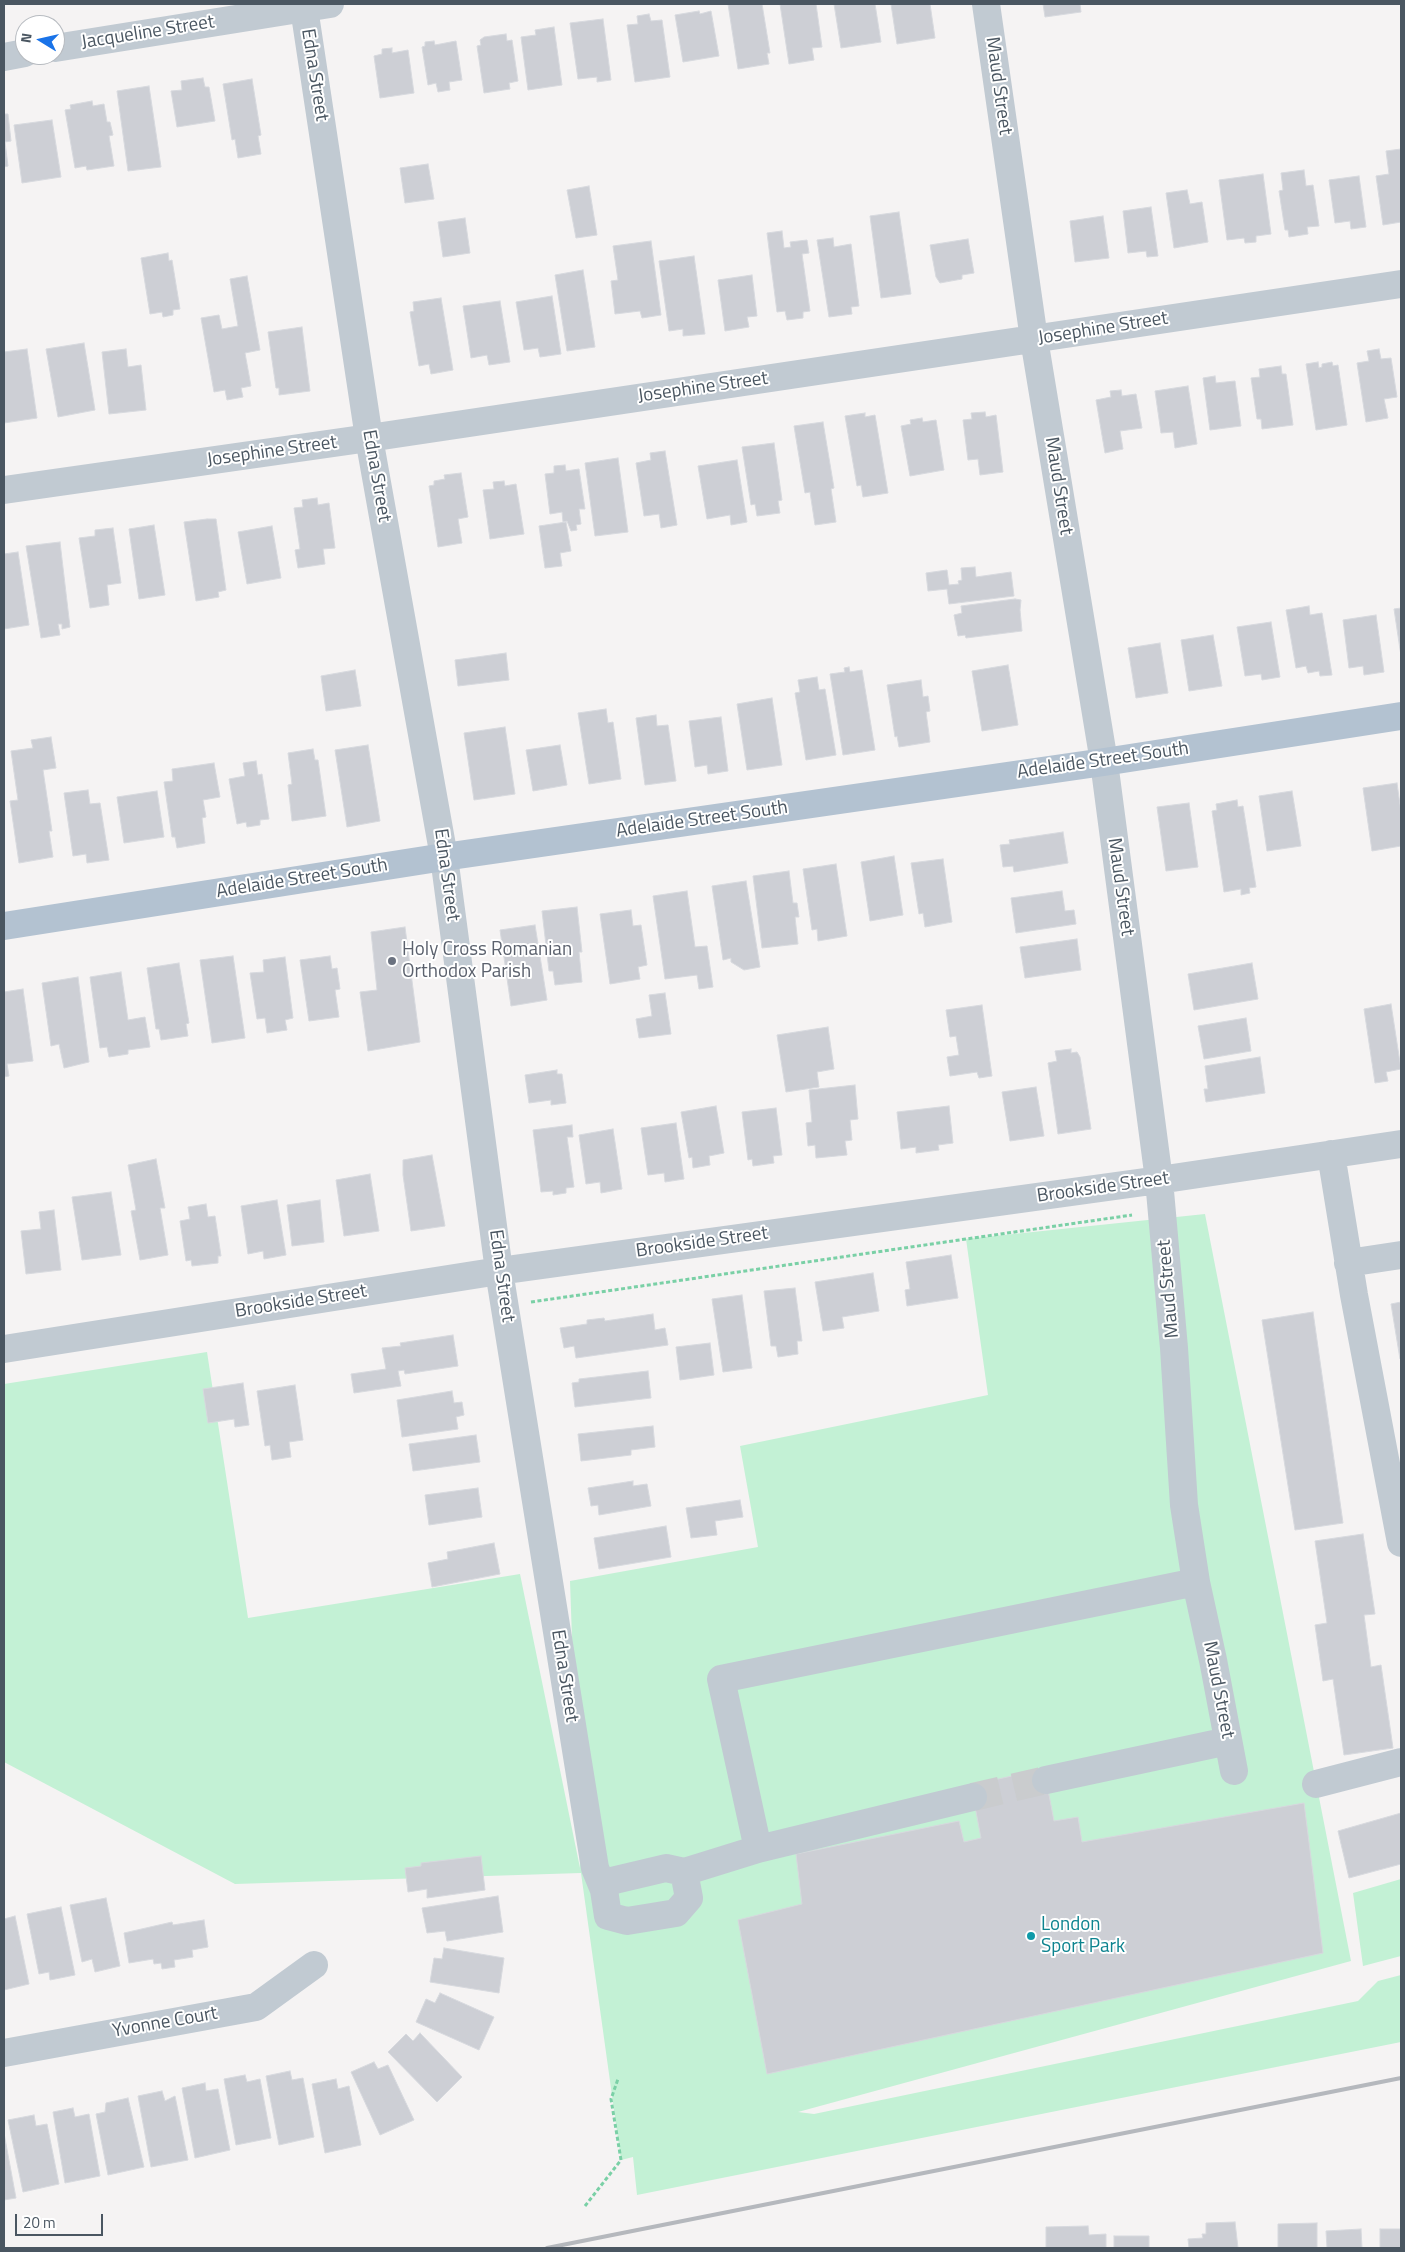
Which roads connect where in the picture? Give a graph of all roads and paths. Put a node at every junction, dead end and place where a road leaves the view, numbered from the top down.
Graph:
1 (986, 4) edge
2 (317, 6) edge
3 (65, 46) edge
4 (1401, 284) edge
5 (1034, 339) junction
6 (369, 438) junction
7 (4, 490) edge
8 (1401, 716) edge
9 (1104, 762) junction
10 (444, 857) junction
11 (4, 926) edge
12 (1401, 1144) edge
13 (1331, 1154) junction
14 (1159, 1180) junction
15 (1132, 1215) dead end
16 (1401, 1255) edge
17 (1348, 1262) junction
18 (499, 1271) junction
19 (529, 1302) dead end
20 (4, 1350) edge
21 (1401, 1543) edge
22 (1196, 1582) junction
23 (1228, 1740) junction
24 (1401, 1762) edge
25 (1234, 1771) dead end
26 (1046, 1780) tunnel mouth
27 (1316, 1784) dead end
28 (973, 1797) tunnel mouth
29 (758, 1849) junction
30 (684, 1872) junction
31 (604, 1890) junction
32 (314, 1965) dead end
33 (4, 2053) edge
34 (618, 2079) dead end
35 (585, 2206) dead end

1 - 5 street, Maud Street
2 - 3 street, Jacqueline Street
2 - 6 street, Edna Street
4 - 5 street, Josephine Street
5 - 6 street, Josephine Street
5 - 9 street, Maud Street
6 - 7 street, Josephine Street
6 - 10 street, Edna Street
8 - 9 main road, Adelaide Street South
9 - 10 main road, Adelaide Street South
9 - 14 street, Maud Street
10 - 11 main road, Adelaide Street South
10 - 18 street, Edna Street
12 - 13 street, Brookside Street
13 - 14 street, Brookside Street
13 - 17 street
14 - 18 street, Brookside Street
14 - 22 street, Maud Street
15 - 19 path
16 - 17 street
17 - 21 street
18 - 20 street, Brookside Street
18 - 31 street, Edna Street
22 - 23 street, Maud Street
22 - 29 street
23 - 25 street, Maud Street
23 - 26 street
24 - 27 street
28 - 29 street
29 - 30 street
30 - 31 street
30 - 31 street, Edna Street
32 - 33 street, Yvonne Court
34 - 35 path

